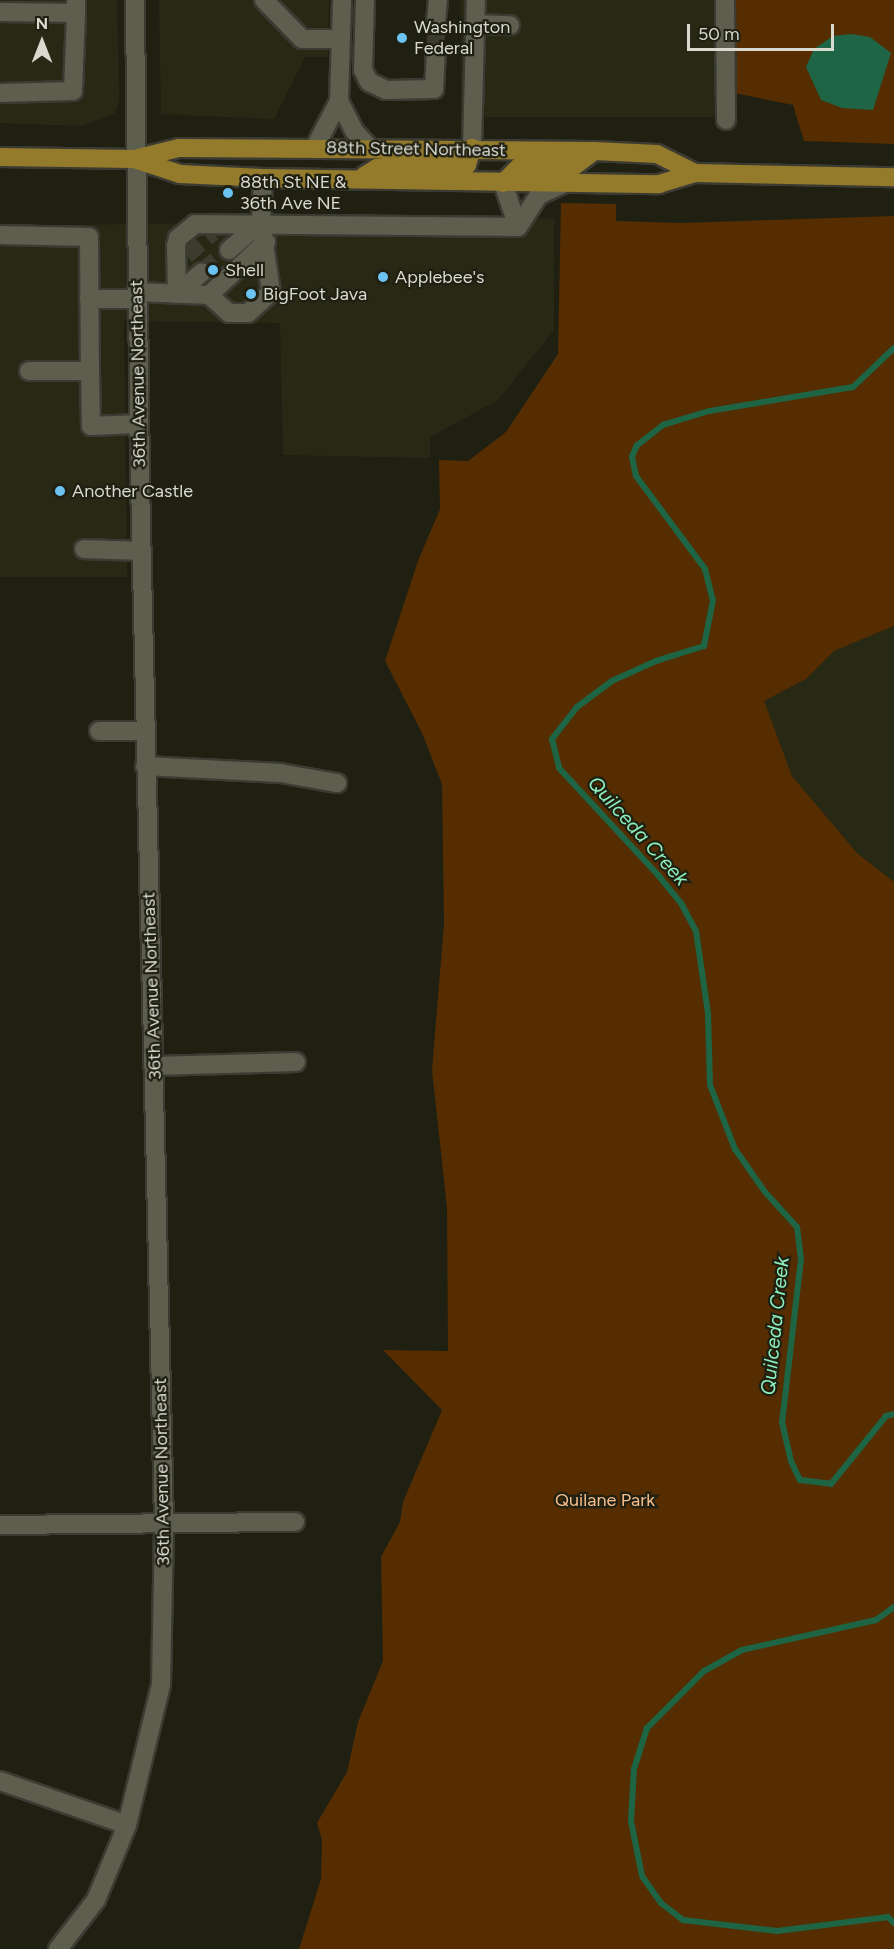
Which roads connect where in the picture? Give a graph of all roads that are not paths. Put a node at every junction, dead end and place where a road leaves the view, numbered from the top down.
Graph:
1 (135, 0) edge
2 (264, 0) edge
3 (342, 0) edge
4 (365, 0) edge
5 (438, 0) edge
6 (476, 0) edge
7 (725, 0) edge
8 (76, 6) edge
9 (0, 12) edge
10 (436, 22) tunnel mouth
11 (475, 24) junction
12 (510, 25) dead end
13 (341, 39) junction
14 (436, 53) tunnel mouth
15 (0, 93) edge
16 (339, 101) junction
17 (726, 120) dead end
18 (370, 148) junction
19 (472, 148) junction
20 (314, 149) junction
21 (594, 151) junction
22 (0, 157) edge
23 (134, 159) junction
24 (695, 173) junction
25 (894, 177) edge
26 (263, 178) junction
27 (360, 178) junction
28 (503, 183) junction
29 (565, 183) junction
30 (261, 222) junction
31 (518, 227) junction
32 (0, 235) edge
33 (266, 242) junction
34 (229, 250) tunnel mouth
35 (202, 272) tunnel mouth
36 (177, 294) junction
37 (136, 295) junction
38 (209, 295) junction
39 (89, 298) junction
40 (90, 370) junction
41 (29, 371) dead end
42 (139, 424) junction
43 (84, 549) dead end
44 (141, 551) junction
45 (99, 731) dead end
46 (145, 731) junction
47 (145, 766) junction
48 (337, 783) dead end
49 (296, 1062) dead end
50 (155, 1066) junction
51 (295, 1522) dead end
52 (164, 1523) junction
53 (0, 1525) edge
54 (0, 1781) edge
55 (127, 1825) junction
56 (58, 1949) edge

1 - 23 street, 36th Avenue Northeast
2 - 13 street
3 - 13 street
4 - 14 street
5 - 10 street
6 - 11 street
7 - 17 street
8 - 9 street
8 - 15 street
11 - 12 street
11 - 19 street
13 - 16 street
16 - 18 street
16 - 20 street
18 - 19 main road, 88th Street Northeast
18 - 20 main road, 88th Street Northeast
19 - 21 main road, 88th Street Northeast
19 - 27 main road
20 - 23 main road, 88th Street Northeast
21 - 24 main road, 88th Street Northeast
21 - 28 main road
22 - 23 main road, 88th Street Northeast
23 - 26 main road, 88th Street Northeast
23 - 37 street, 36th Avenue Northeast
24 - 25 main road, 88th Street Northeast
24 - 29 main road, 88th Street Northeast
26 - 27 main road, 88th Street Northeast
26 - 30 street
27 - 28 main road, 88th Street Northeast
28 - 29 main road, 88th Street Northeast
28 - 31 street
29 - 31 street
30 - 31 street
30 - 33 street
30 - 34 street
30 - 36 street
32 - 39 street
33 - 38 street
33 - 38 street
35 - 36 street
36 - 37 street
36 - 38 street
37 - 39 street
37 - 42 street, 36th Avenue Northeast
39 - 40 street
40 - 41 street
40 - 42 street
42 - 44 street, 36th Avenue Northeast
43 - 44 street
44 - 46 street, 36th Avenue Northeast
45 - 46 street
46 - 47 street, 36th Avenue Northeast
47 - 48 street
47 - 50 street, 36th Avenue Northeast
49 - 50 street
50 - 52 street, 36th Avenue Northeast
51 - 52 street
52 - 53 street
52 - 55 street, 36th Avenue Northeast
54 - 55 street
55 - 56 street, 36th Avenue Northeast

